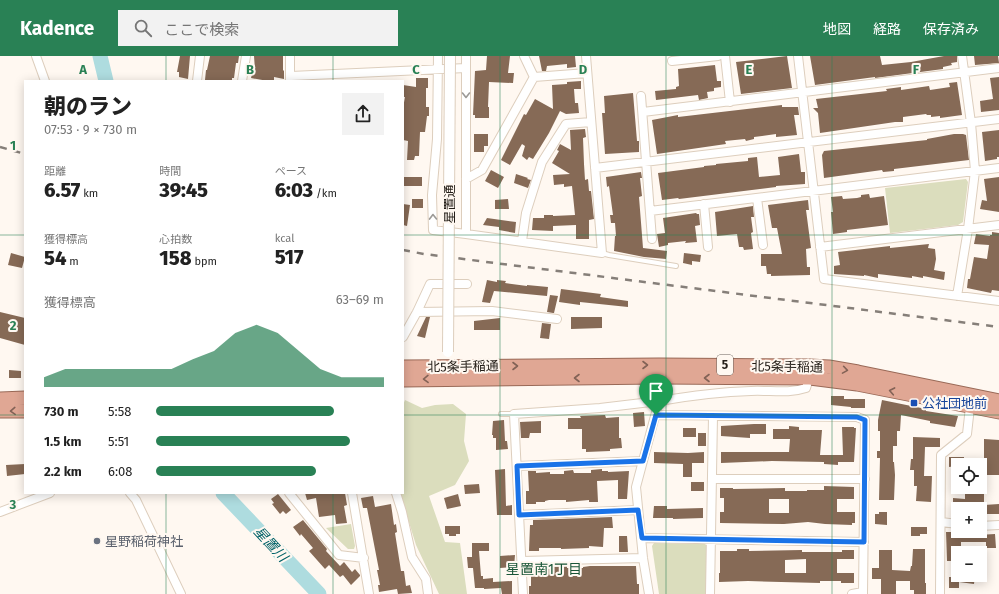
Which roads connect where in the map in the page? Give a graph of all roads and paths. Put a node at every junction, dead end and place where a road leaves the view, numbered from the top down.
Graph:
1 (36, 56) edge
2 (200, 56) edge
3 (246, 56) edge
4 (290, 56) edge
5 (438, 56) edge
6 (450, 56) edge
7 (466, 56) edge
8 (524, 56) edge
9 (586, 56) edge
10 (718, 56) edge
11 (725, 56) edge
12 (798, 56) edge
13 (962, 56) edge
14 (672, 62) dead end
15 (466, 68) junction
16 (999, 68) edge
17 (438, 70) junction
18 (587, 73) junction
19 (964, 73) junction
20 (534, 77) junction
21 (291, 79) edge
22 (45, 80) edge
23 (197, 80) edge
24 (242, 80) edge
25 (802, 93) junction
26 (641, 96) dead end
27 (730, 102) junction
28 (643, 112) junction
29 (999, 119) edge
30 (591, 122) junction
31 (971, 123) junction
32 (809, 142) junction
33 (646, 162) junction
34 (595, 168) junction
35 (999, 168) edge
36 (975, 171) junction
37 (466, 179) junction
38 (814, 192) junction
39 (757, 198) junction
40 (704, 204) junction
41 (650, 211) junction
42 (999, 225) edge
43 (968, 229) junction
44 (466, 234) junction
45 (652, 239) dead end
46 (522, 241) junction
47 (763, 245) dead end
48 (708, 247) dead end
49 (820, 247) junction
50 (602, 252) junction
51 (676, 266) dead end
52 (466, 284) dead end
53 (957, 296) junction
54 (999, 301) edge
55 (417, 312) junction
56 (557, 319) dead end
57 (404, 335) edge
58 (448, 352) dead end
59 (404, 367) edge
60 (810, 372) junction
61 (404, 380) edge
62 (24, 398) edge
63 (0, 399) edge
64 (659, 401) junction
65 (999, 401) edge
66 (970, 407) junction
67 (24, 410) edge
68 (0, 411) edge
69 (999, 412) edge
70 (501, 414) dead end
71 (514, 414) junction
72 (656, 415) junction
73 (712, 416) junction
74 (643, 461) junction
75 (517, 466) junction
76 (712, 479) junction
77 (865, 480) junction
78 (47, 494) edge
79 (131, 494) edge
80 (290, 494) edge
81 (352, 494) edge
82 (396, 494) edge
83 (638, 510) junction
84 (0, 512) edge
85 (519, 515) junction
86 (940, 522) junction
87 (951, 523) edge
88 (999, 525) edge
89 (987, 526) edge
90 (642, 538) junction
91 (710, 539) junction
92 (864, 542) junction
93 (364, 558) junction
94 (643, 558) junction
95 (522, 561) junction
96 (863, 593) edge
97 (181, 594) edge
98 (369, 594) edge
99 (428, 594) edge
100 (523, 594) edge
101 (649, 594) edge
102 (710, 594) edge
103 (852, 594) edge
104 (940, 594) edge

1 - 22 street
2 - 23 street
3 - 24 street
4 - 21 street
5 - 17 street
6 - 58 street, 星置通, bridge
7 - 15 street
8 - 20 street
9 - 18 street
10 - 14 street
11 - 27 street
12 - 25 street
13 - 19 street
15 - 17 street
15 -> 37 street
16 - 19 street
17 - 21 street
44 -> 17 street
18 - 20 street
18 - 30 street
19 - 25 street
19 - 31 street
20 - 37 street
25 - 27 street
25 - 32 street
26 - 28 street
27 - 28 street
28 - 33 street
29 - 31 street
30 - 34 street
30 - 46 street
31 - 32 street
31 - 36 street
32 - 33 street
32 - 38 street
33 - 34 street
33 - 41 street
34 - 50 street
35 - 36 street
36 - 38 street
36 - 43 street
37 - 44 street
38 - 39 street
38 - 49 street
39 - 40 street
39 - 47 street
40 - 41 street
40 - 48 street
41 - 45 street
42 - 43 street
43 - 49 street
43 - 53 street
44 - 46 street
46 - 50 street
49 - 53 street
50 - 51 lane
52 - 55 street
53 - 54 street
55 - 56 street
55 - 57 street
59 -> 60 highway, 北5条手稲通 / 5
60 -> 61 highway, 北5条手稲通 / 5
60 - 64 street
60 -> 65 highway, 北5条手稲通 / 5
66 -> 60 highway, 北5条手稲通 / 5
62 - 63 highway
64 - 71 street
64 - 72 street
66 - 69 highway, 北5条手稲通 / 5
66 - 86 street
67 -> 68 highway
70 - 71 lane
71 - 75 street
72 - 73 street
72 - 74 street
73 - 76 street
73 - 77 street
74 - 75 street
74 - 83 street
75 - 85 street
76 - 77 street
76 - 91 street
77 - 92 street
78 - 84 street
79 - 97 street
80 - 93 street
81 - 93 street
82 - 99 street
83 - 85 street
83 - 90 street
85 - 95 street
86 - 87 street
86 - 104 street
88 - 89 street
90 - 91 street
90 - 94 street
91 - 92 street
91 - 102 street
92 - 96 street
93 - 98 street
94 - 95 street
94 - 101 street
95 - 100 street
96 - 103 street

